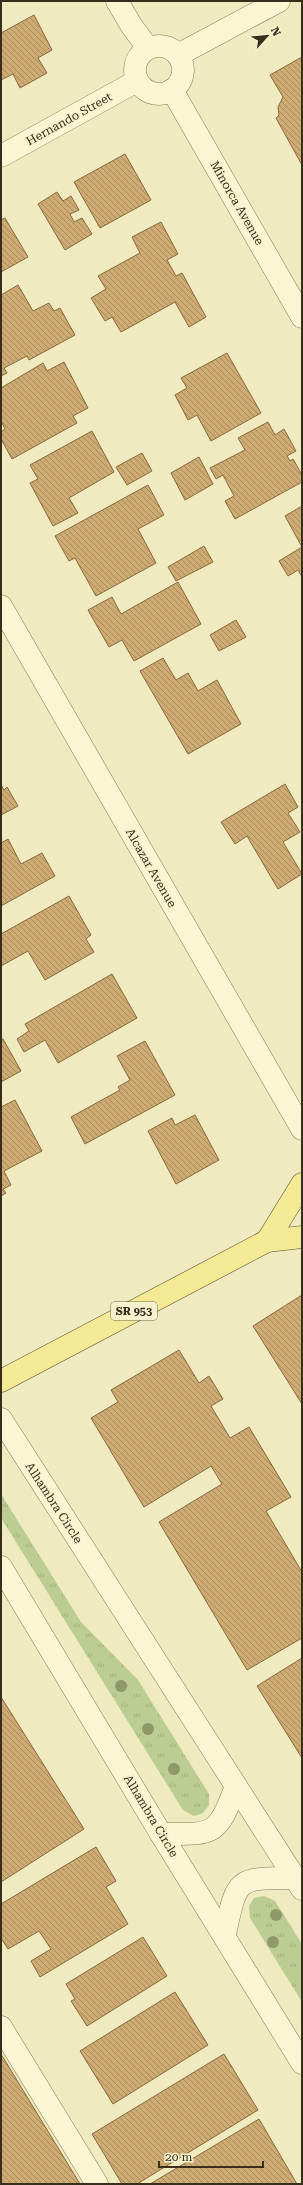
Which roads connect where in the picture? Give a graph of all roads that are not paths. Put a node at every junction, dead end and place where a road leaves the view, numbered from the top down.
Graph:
1 (117, 1) edge
2 (279, 1) edge
3 (148, 48) junction
4 (178, 55) junction
5 (137, 81) junction
6 (172, 90) junction
7 (1, 156) edge
8 (302, 317) edge
9 (1, 606) edge
10 (302, 1129) edge
11 (302, 1184) edge
12 (302, 1237) edge
13 (267, 1241) junction
14 (1, 1381) edge
15 (1, 1419) edge
16 (1, 1567) edge
17 (236, 1786) junction
18 (161, 1834) junction
19 (298, 1884) edge
20 (225, 1934) junction
21 (1, 2027) edge
22 (302, 2063) edge
23 (97, 2184) edge

1 - 3 street
2 - 4 street
3 - 4 street
3 - 5 street
4 - 6 street
5 - 6 street
5 - 7 street, Hernando Street
6 - 8 street, Minorca Avenue
9 - 10 street, Alcazar Avenue
11 - 13 main road
12 - 13 main road, SR 953
13 - 14 main road, SR 953
15 - 17 street, Alhambra Circle
16 - 18 street, Alhambra Circle
17 - 18 street
17 - 19 street, Alhambra Circle
18 - 20 street, Alhambra Circle
19 - 20 street
20 - 22 street, Alhambra Circle
21 - 23 street

